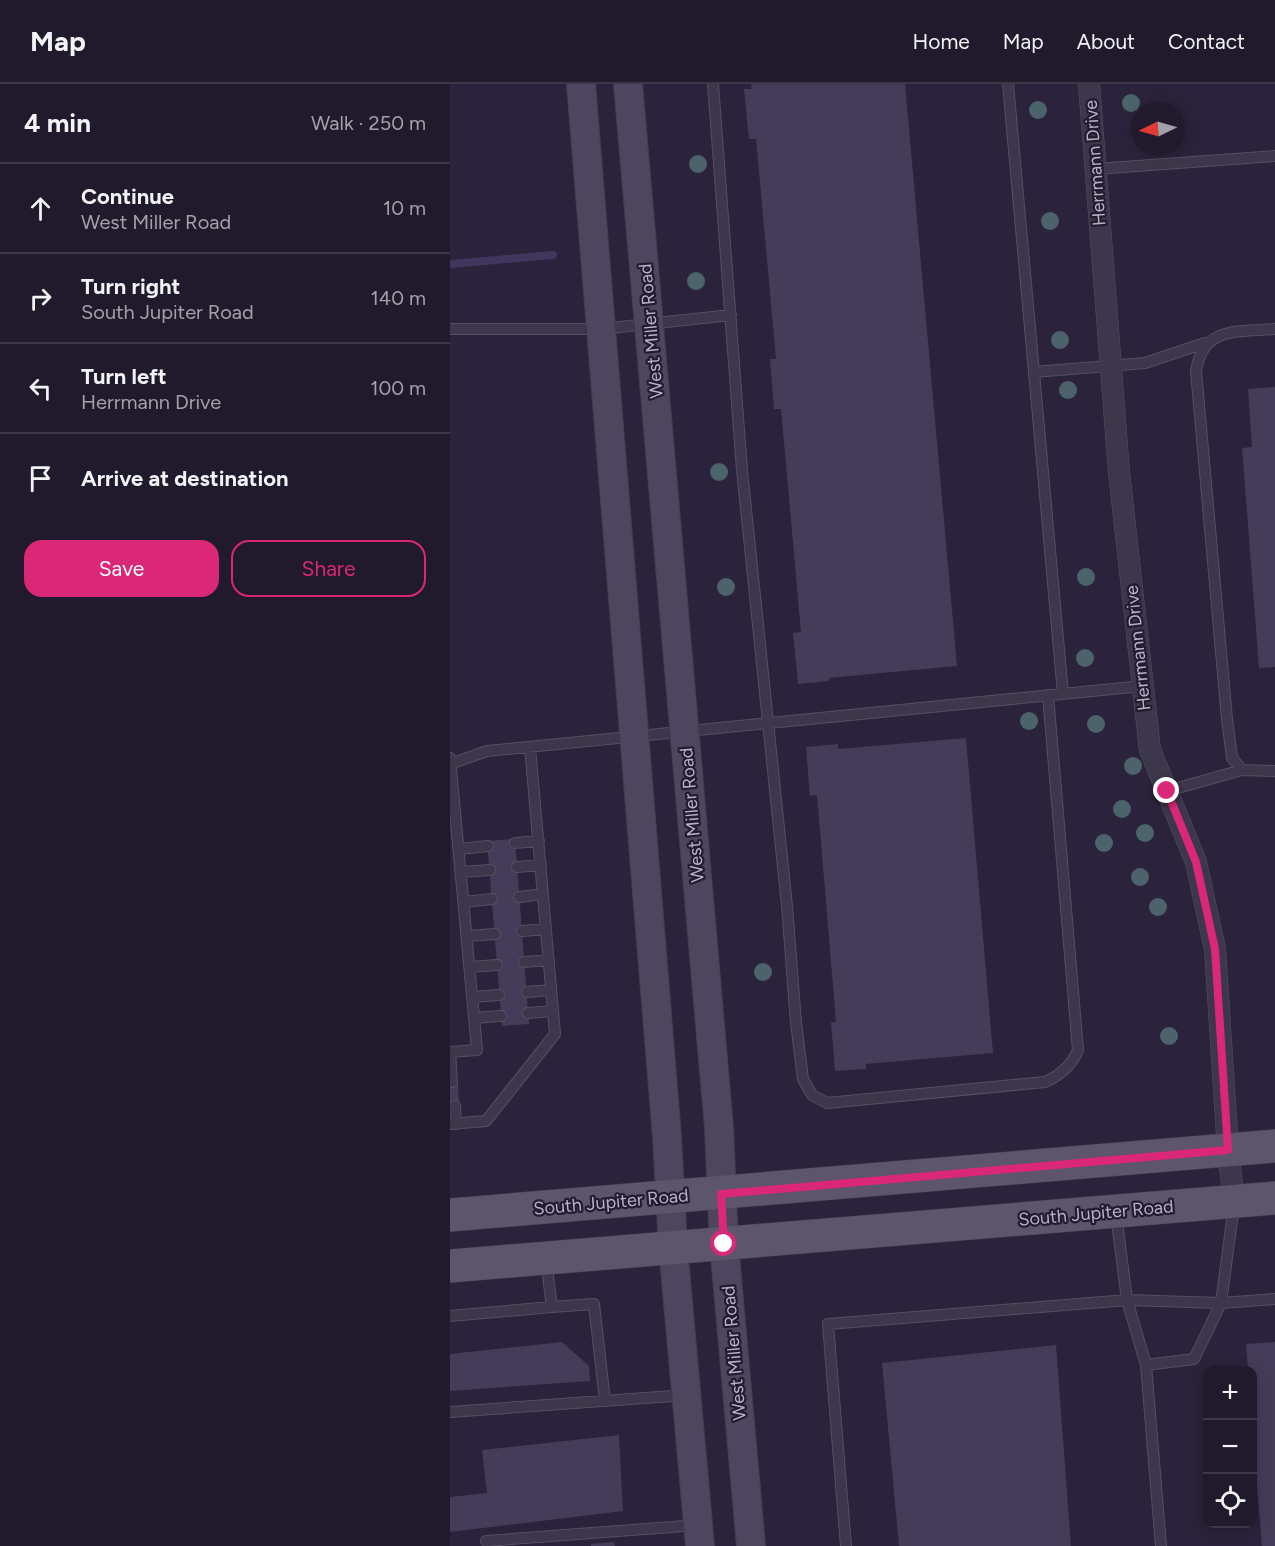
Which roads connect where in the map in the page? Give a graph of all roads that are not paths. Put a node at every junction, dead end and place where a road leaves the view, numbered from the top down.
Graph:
1 (581, 84) edge
2 (628, 84) edge
3 (713, 84) edge
4 (1008, 84) edge
5 (1089, 84) edge
6 (1275, 156) edge
7 (1096, 169) junction
8 (731, 315) junction
9 (650, 324) junction
10 (602, 328) junction
11 (1275, 329) edge
12 (450, 330) edge
13 (1205, 343) junction
14 (1111, 366) junction
15 (1034, 372) junction
16 (1143, 686) junction
17 (1063, 694) junction
18 (1048, 695) junction
19 (768, 722) junction
20 (684, 730) junction
21 (634, 735) junction
22 (530, 747) junction
23 (451, 762) edge
24 (1242, 770) junction
25 (1275, 771) edge
26 (1167, 791) junction
27 (539, 841) junction
28 (515, 843) dead end
29 (488, 846) dead end
30 (459, 849) junction
31 (541, 865) junction
32 (517, 867) dead end
33 (490, 870) dead end
34 (461, 872) junction
35 (543, 894) junction
36 (519, 897) dead end
37 (492, 899) dead end
38 (464, 902) junction
39 (546, 929) junction
40 (522, 931) dead end
41 (495, 934) dead end
42 (467, 936) junction
43 (549, 960) junction
44 (524, 962) dead end
45 (497, 965) dead end
46 (470, 967) junction
47 (551, 990) junction
48 (527, 992) dead end
49 (499, 995) dead end
50 (473, 998) junction
51 (553, 1011) junction
52 (528, 1013) dead end
53 (501, 1016) dead end
54 (474, 1018) junction
55 (450, 1052) edge
56 (452, 1082) dead end
57 (454, 1106) dead end
58 (453, 1124) edge
59 (1275, 1146) edge
60 (1228, 1150) junction
61 (721, 1194) junction
62 (670, 1197) junction
63 (1275, 1198) edge
64 (1234, 1201) junction
65 (1115, 1212) junction
66 (450, 1215) edge
67 (724, 1244) junction
68 (673, 1247) junction
69 (546, 1258) junction
70 (450, 1266) edge
71 (1275, 1299) edge
72 (1127, 1300) junction
73 (1221, 1303) junction
74 (552, 1307) junction
75 (450, 1316) edge
76 (1146, 1365) junction
77 (687, 1395) junction
78 (605, 1401) junction
79 (450, 1412) edge
80 (699, 1536) edge
81 (486, 1542) dead end
82 (752, 1546) edge
83 (846, 1546) edge
84 (1161, 1546) edge

1 - 10 main road
2 - 9 main road, West Miller Road
3 - 8 lane
4 - 15 lane
5 - 7 street, Herrmann Drive
6 - 7 lane
7 - 14 street, Herrmann Drive
8 - 9 lane
8 - 19 lane
9 - 10 lane
9 - 20 main road, West Miller Road
10 - 12 lane
10 - 21 main road
11 - 13 lane
13 - 14 lane
13 - 24 lane
14 - 15 lane
14 - 16 street, Herrmann Drive
15 - 17 lane
16 - 17 lane
16 - 26 street, Herrmann Drive
17 - 18 lane
18 - 19 lane
18 - 19 lane
19 - 20 lane
20 - 21 lane
20 - 61 main road, West Miller Road
21 - 22 lane
21 - 62 main road
22 - 23 lane
22 - 27 lane
23 - 30 lane
24 - 25 lane
24 - 26 lane
26 - 60 street, Herrmann Drive
27 - 28 lane
27 - 31 lane
29 - 30 lane
30 - 34 lane
31 - 32 lane
31 - 35 lane
33 - 34 lane
34 - 38 lane
35 - 36 lane
35 - 39 lane
37 - 38 lane
38 - 42 lane
39 - 40 lane
39 - 43 lane
41 - 42 lane
42 - 46 lane
43 - 44 lane
43 - 47 lane
45 - 46 lane
46 - 50 lane
47 - 48 lane
47 - 51 lane
49 - 50 lane
50 - 54 lane
51 - 52 lane
51 - 58 lane
53 - 54 lane
54 - 55 lane
55 - 56 lane
57 - 58 lane
59 - 60 main road, South Jupiter Road
60 - 61 main road, South Jupiter Road
60 - 64 street, Herrmann Drive
61 - 62 main road, South Jupiter Road
61 - 67 main road, West Miller Road
62 - 66 main road, South Jupiter Road
62 - 68 main road
63 - 64 main road, South Jupiter Road
64 - 65 main road, South Jupiter Road
64 - 73 lane
65 - 67 main road, South Jupiter Road
65 - 72 lane
67 - 68 main road, South Jupiter Road
67 - 82 main road, West Miller Road
68 - 69 main road, South Jupiter Road
68 - 77 main road
69 - 70 main road, South Jupiter Road
69 - 74 lane
71 - 73 lane
72 - 73 lane
72 - 76 lane
72 - 83 lane
73 - 76 lane
74 - 75 lane
74 - 78 lane
76 - 84 lane
77 - 78 lane
77 - 80 main road
78 - 79 lane
80 - 81 lane

